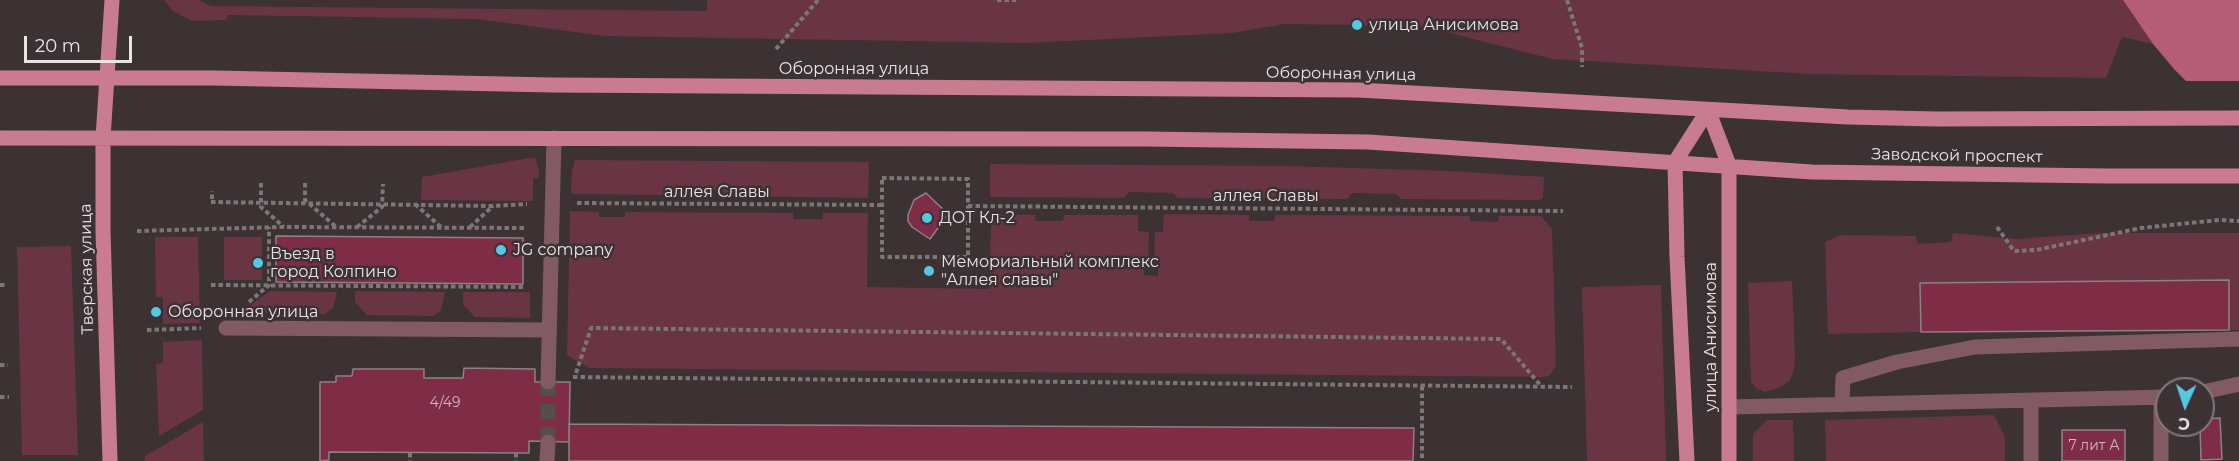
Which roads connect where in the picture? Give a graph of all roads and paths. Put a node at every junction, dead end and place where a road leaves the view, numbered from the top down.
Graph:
1 (112, 0) edge
2 (818, 0) edge
3 (998, 0) edge
4 (1016, 0) edge
5 (1567, 0) edge
6 (776, 49) dead end
7 (1582, 67) dead end
8 (107, 77) junction
9 (0, 78) edge
10 (1708, 110) junction
11 (2239, 118) edge
12 (0, 138) edge
13 (103, 138) junction
14 (554, 138) junction
15 (1676, 162) junction
16 (1729, 165) junction
17 (2239, 176) edge
18 (261, 183) dead end
19 (305, 183) dead end
20 (383, 184) dead end
21 (212, 191) dead end
22 (261, 202) junction
23 (308, 203) junction
24 (382, 203) junction
25 (552, 203) junction
26 (415, 204) junction
27 (882, 205) junction
28 (493, 206) junction
29 (968, 206) junction
30 (1563, 211) dead end
31 (2239, 221) edge
32 (268, 227) junction
33 (284, 227) junction
34 (336, 227) junction
35 (357, 228) junction
36 (442, 228) junction
37 (469, 228) junction
38 (552, 228) junction
39 (1997, 228) dead end
40 (137, 231) dead end
41 (211, 285) dead end
42 (268, 285) junction
43 (550, 287) junction
44 (246, 303) dead end
45 (226, 328) joint
46 (147, 330) dead end
47 (549, 330) junction
48 (2239, 339) edge
49 (0, 365) edge
50 (8, 365) dead end
51 (575, 376) junction
52 (548, 379) joint
53 (2239, 384) edge
54 (1422, 386) junction
55 (1541, 386) junction
56 (1572, 387) dead end
57 (2215, 389) edge
58 (0, 397) edge
59 (9, 397) dead end
60 (2155, 398) edge
61 (2031, 401) junction
62 (1842, 405) junction
63 (1729, 407) junction
64 (2162, 437) edge
65 (548, 442) tunnel mouth
66 (410, 453) dead end
67 (516, 453) dead end
68 (110, 461) edge
69 (410, 461) edge
70 (516, 461) edge
71 (547, 461) edge
72 (1422, 461) edge
73 (1687, 461) edge
74 (1729, 461) edge
75 (2031, 461) edge
76 (2161, 461) edge

1 - 8 main road, Тверская улица
2 - 6 path
3 - 4 path
5 - 7 path
8 - 9 main road, Оборонная улица
8 - 10 main road, Оборонная улица
8 - 13 main road, Тверская улица
10 - 11 main road
10 - 15 main road
10 - 16 main road, улица Анисимова
12 - 13 main road
13 - 14 main road
13 - 68 main road, Тверская улица
14 - 15 main road
14 - 25 lane
15 - 16 main road, Заводской проспект
15 - 73 main road, улица Анисимова
16 - 17 main road, Заводской проспект
16 - 63 main road, улица Анисимова
18 - 22 path
19 - 23 path
20 - 24 path
21 - 22 path, аллея Славы
22 - 23 path, аллея Славы
22 - 33 path
23 - 24 path, аллея Славы
23 - 34 path
24 - 26 path, аллея Славы
24 - 35 path
25 - 27 path, аллея Славы
25 - 28 path, аллея Славы
25 - 38 lane
26 - 28 path, аллея Славы
26 - 36 path
27 - 29 path
27 - 29 path
28 - 37 path
29 - 30 path, аллея Славы
31 - 39 path
32 - 33 path
32 - 40 path
32 - 42 path
33 - 34 path
34 - 35 path
35 - 36 path
36 - 37 path
37 - 38 path
38 - 43 lane
41 - 42 path
42 - 43 path
42 - 44 path
43 - 47 lane
45 - 46 path
45 - 47 lane
47 - 52 lane
48 - 62 lane
49 - 50 path
51 - 52 path
51 - 54 path
51 - 55 path
53 - 57 lane
54 - 55 path
54 - 72 path
55 - 56 path
58 - 59 path
60 - 61 lane
61 - 62 lane
61 - 75 lane
62 - 63 lane
63 - 74 main road, улица Анисимова
64 - 76 lane
65 - 71 lane
66 - 69 path
67 - 70 path

